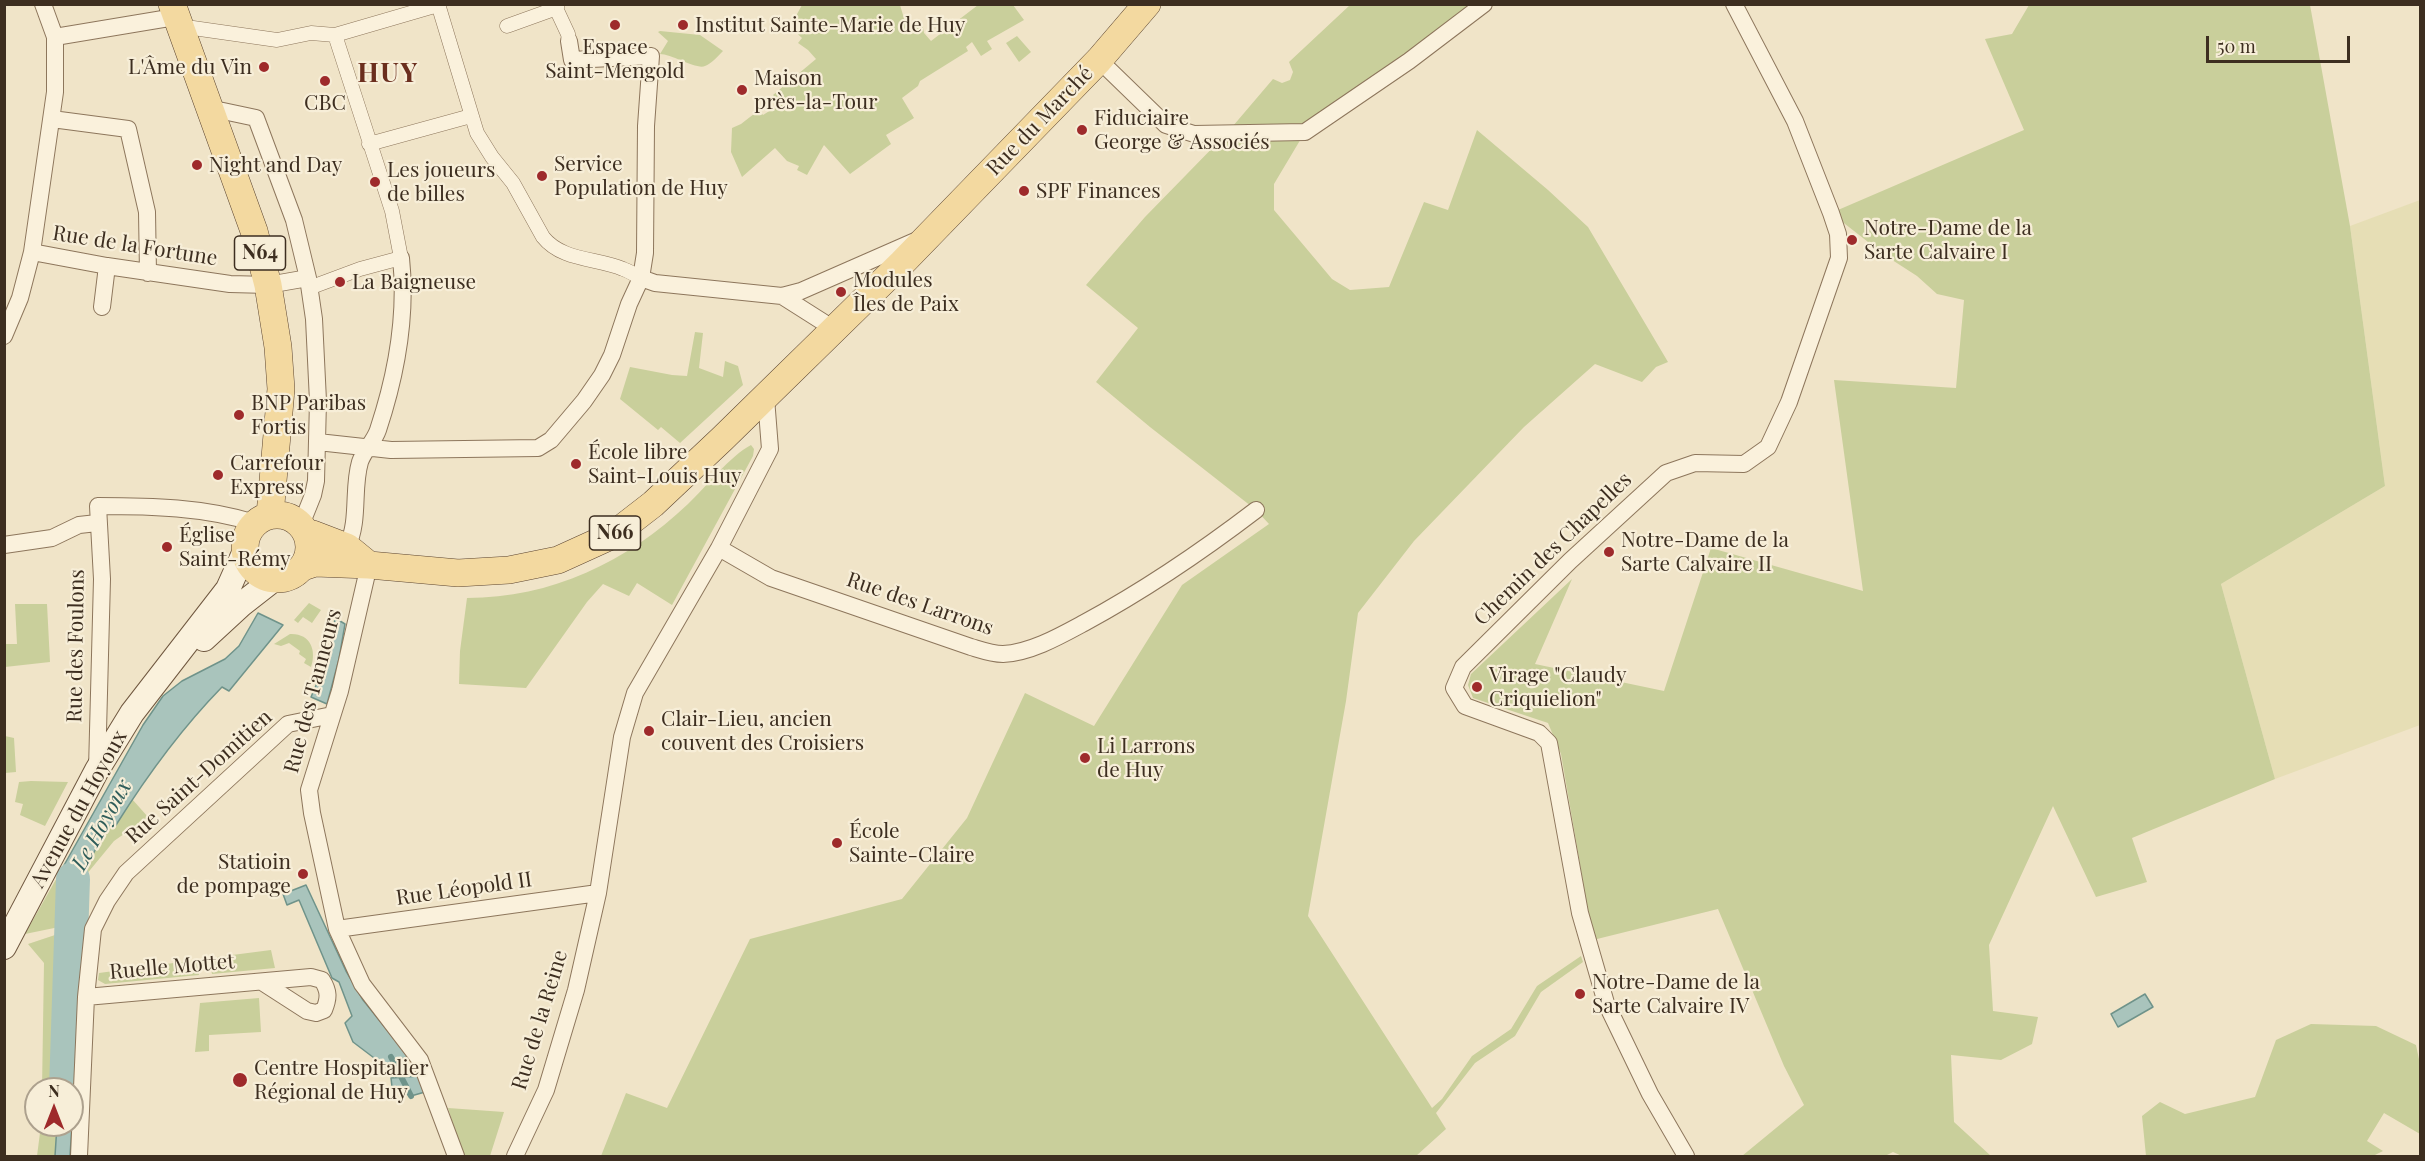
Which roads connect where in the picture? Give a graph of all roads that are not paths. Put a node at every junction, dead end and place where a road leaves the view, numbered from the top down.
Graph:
1 (43, 4) edge
2 (1147, 4) edge
3 (1484, 4) edge
4 (1734, 4) edge
5 (438, 5) edge
6 (556, 6) edge
7 (175, 16) edge
8 (507, 26) dead end
9 (335, 35) junction
10 (55, 37) junction
11 (569, 40) joint
12 (1099, 60) junction
13 (209, 108) junction
14 (471, 116) junction
15 (52, 119) junction
16 (369, 144) junction
17 (930, 234) junction
18 (32, 252) junction
19 (401, 258) junction
20 (107, 266) junction
21 (148, 273) junction
22 (640, 278) junction
23 (309, 283) junction
24 (268, 285) junction
25 (782, 296) junction
26 (102, 307) dead end
27 (834, 329) junction
28 (4, 336) edge
29 (766, 398) junction
30 (318, 442) junction
31 (368, 448) junction
32 (1256, 510) dead end
33 (263, 519) junction
34 (97, 523) junction
35 (304, 530) junction
36 (4, 545) edge
37 (347, 548) junction
38 (719, 548) junction
39 (245, 551) junction
40 (369, 565) junction
41 (303, 567) junction
42 (274, 579) junction
43 (161, 676) junction
44 (332, 715) junction
45 (97, 770) junction
46 (598, 893) junction
47 (337, 930) junction
48 (4, 947) edge
49 (262, 982) dead end
50 (86, 997) junction
51 (79, 1156) edge
52 (456, 1156) edge
53 (515, 1156) edge
54 (1686, 1156) edge

1 - 10 street
2 - 12 main road, Rue du Marché / N66
3 - 12 street
4 - 54 street, Chemin des Chapelles
5 - 9 street
5 - 14 street
6 - 8 street
6 - 11 street
7 - 9 street
7 - 10 street
7 - 13 main road, N64
9 - 16 street
10 - 15 street
11 - 22 street
12 - 17 main road, Rue du Marché / N66
13 - 23 street
13 - 24 main road, N64
14 - 16 street
14 - 22 street
15 - 18 street
15 - 21 street
16 - 19 street
17 - 25 street, Rue du Marché
17 - 27 main road, Rue du Marché / N66
18 - 20 street, Rue de la Fortune
18 - 28 street
19 - 23 street
19 - 31 street
20 - 21 street, Rue de la Fortune
20 - 26 street
21 - 24 street, Rue de la Fortune
22 - 25 street
22 - 31 street
23 - 24 street, Rue de la Fortune
23 - 30 street
24 - 33 main road, N64
25 - 27 street
27 - 29 main road, N66
29 - 38 street, Rue de la Reine
29 - 40 main road, N66
30 - 31 street
30 - 35 street
31 - 37 street
32 - 38 street, Rue des Larrons
33 - 34 street
33 - 35 main road
33 - 39 main road
34 - 36 street
34 - 45 street, Rue des Foulons
35 - 37 main road
35 - 41 main road
37 - 40 main road
38 - 46 street, Rue de la Reine
39 - 42 main road
39 - 43 main road, Avenue du Hoyoux
40 - 41 main road, N66
40 - 44 street, Rue des Tanneurs
41 - 42 main road
42 - 43 main road, Avenue du Hoyoux
43 - 45 main road, Avenue du Hoyoux
44 - 47 street, Rue des Tanneurs
44 - 50 street, Rue Saint-Domitien
45 - 48 main road, Avenue du Hoyoux
46 - 47 street, Rue Léopold II
46 - 53 street, Rue de la Reine
47 - 52 street, Rue des Tanneurs
49 - 50 street, Ruelle Mottet
50 - 51 street, Rue Saint-Domitien

